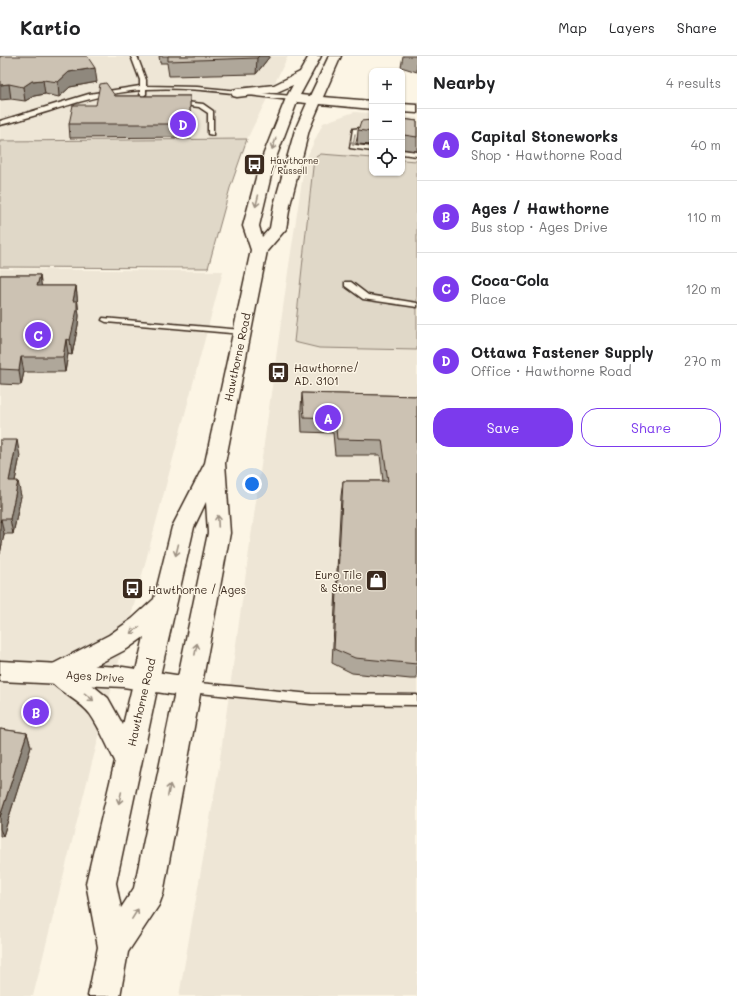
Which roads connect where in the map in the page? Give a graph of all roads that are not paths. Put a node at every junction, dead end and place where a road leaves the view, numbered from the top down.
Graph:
1 (134, 56) edge
2 (315, 56) edge
3 (335, 56) edge
4 (328, 70) junction
5 (304, 75) junction
6 (144, 88) junction
7 (237, 93) junction
8 (292, 98) junction
9 (315, 100) junction
10 (146, 102) edge
11 (369, 102) edge
12 (174, 103) edge
13 (369, 104) edge
14 (369, 105) edge
15 (405, 108) edge
16 (417, 110) edge
17 (0, 123) edge
18 (281, 124) junction
19 (369, 129) edge
20 (302, 130) junction
21 (211, 134) dead end
22 (369, 149) edge
23 (405, 152) edge
24 (417, 154) edge
25 (259, 250) junction
26 (348, 284) dead end
27 (417, 304) edge
28 (106, 320) dead end
29 (242, 332) junction
30 (215, 463) junction
31 (164, 604) junction
32 (0, 671) edge
33 (58, 673) junction
34 (146, 680) junction
35 (189, 687) junction
36 (417, 700) edge
37 (128, 760) junction
38 (114, 947) junction
39 (104, 996) edge

1 - 6 lane
2 - 5 main road
3 - 4 main road
4 - 9 main road
4 - 11 main road
5 - 7 main road
5 - 8 main road
6 - 7 lane
6 - 10 lane
6 - 17 lane
7 - 8 lane
7 - 18 main road
8 - 9 main road
8 - 18 main road
9 - 13 main road
9 - 20 main road
12 - 21 lane
14 - 20 main road
15 - 16 main road
18 -> 25 main road
19 -> 22 lane
20 - 25 main road
23 - 24 lane
25 - 29 main road, Hawthorne Road
26 - 27 lane
28 - 29 lane
29 - 30 main road, Hawthorne Road
30 -> 31 main road, Hawthorne Road
35 -> 30 main road, Hawthorne Road
31 -> 33 main road
31 - 34 main road, Hawthorne Road
32 - 33 street, Ages Drive
33 - 34 street, Ages Drive
33 -> 37 main road
34 - 35 street, Ages Drive
34 - 37 main road, Hawthorne Road
35 - 36 lane
38 -> 35 main road, Hawthorne Road
37 -> 38 main road, Hawthorne Road
38 - 39 main road, Hawthorne Road

